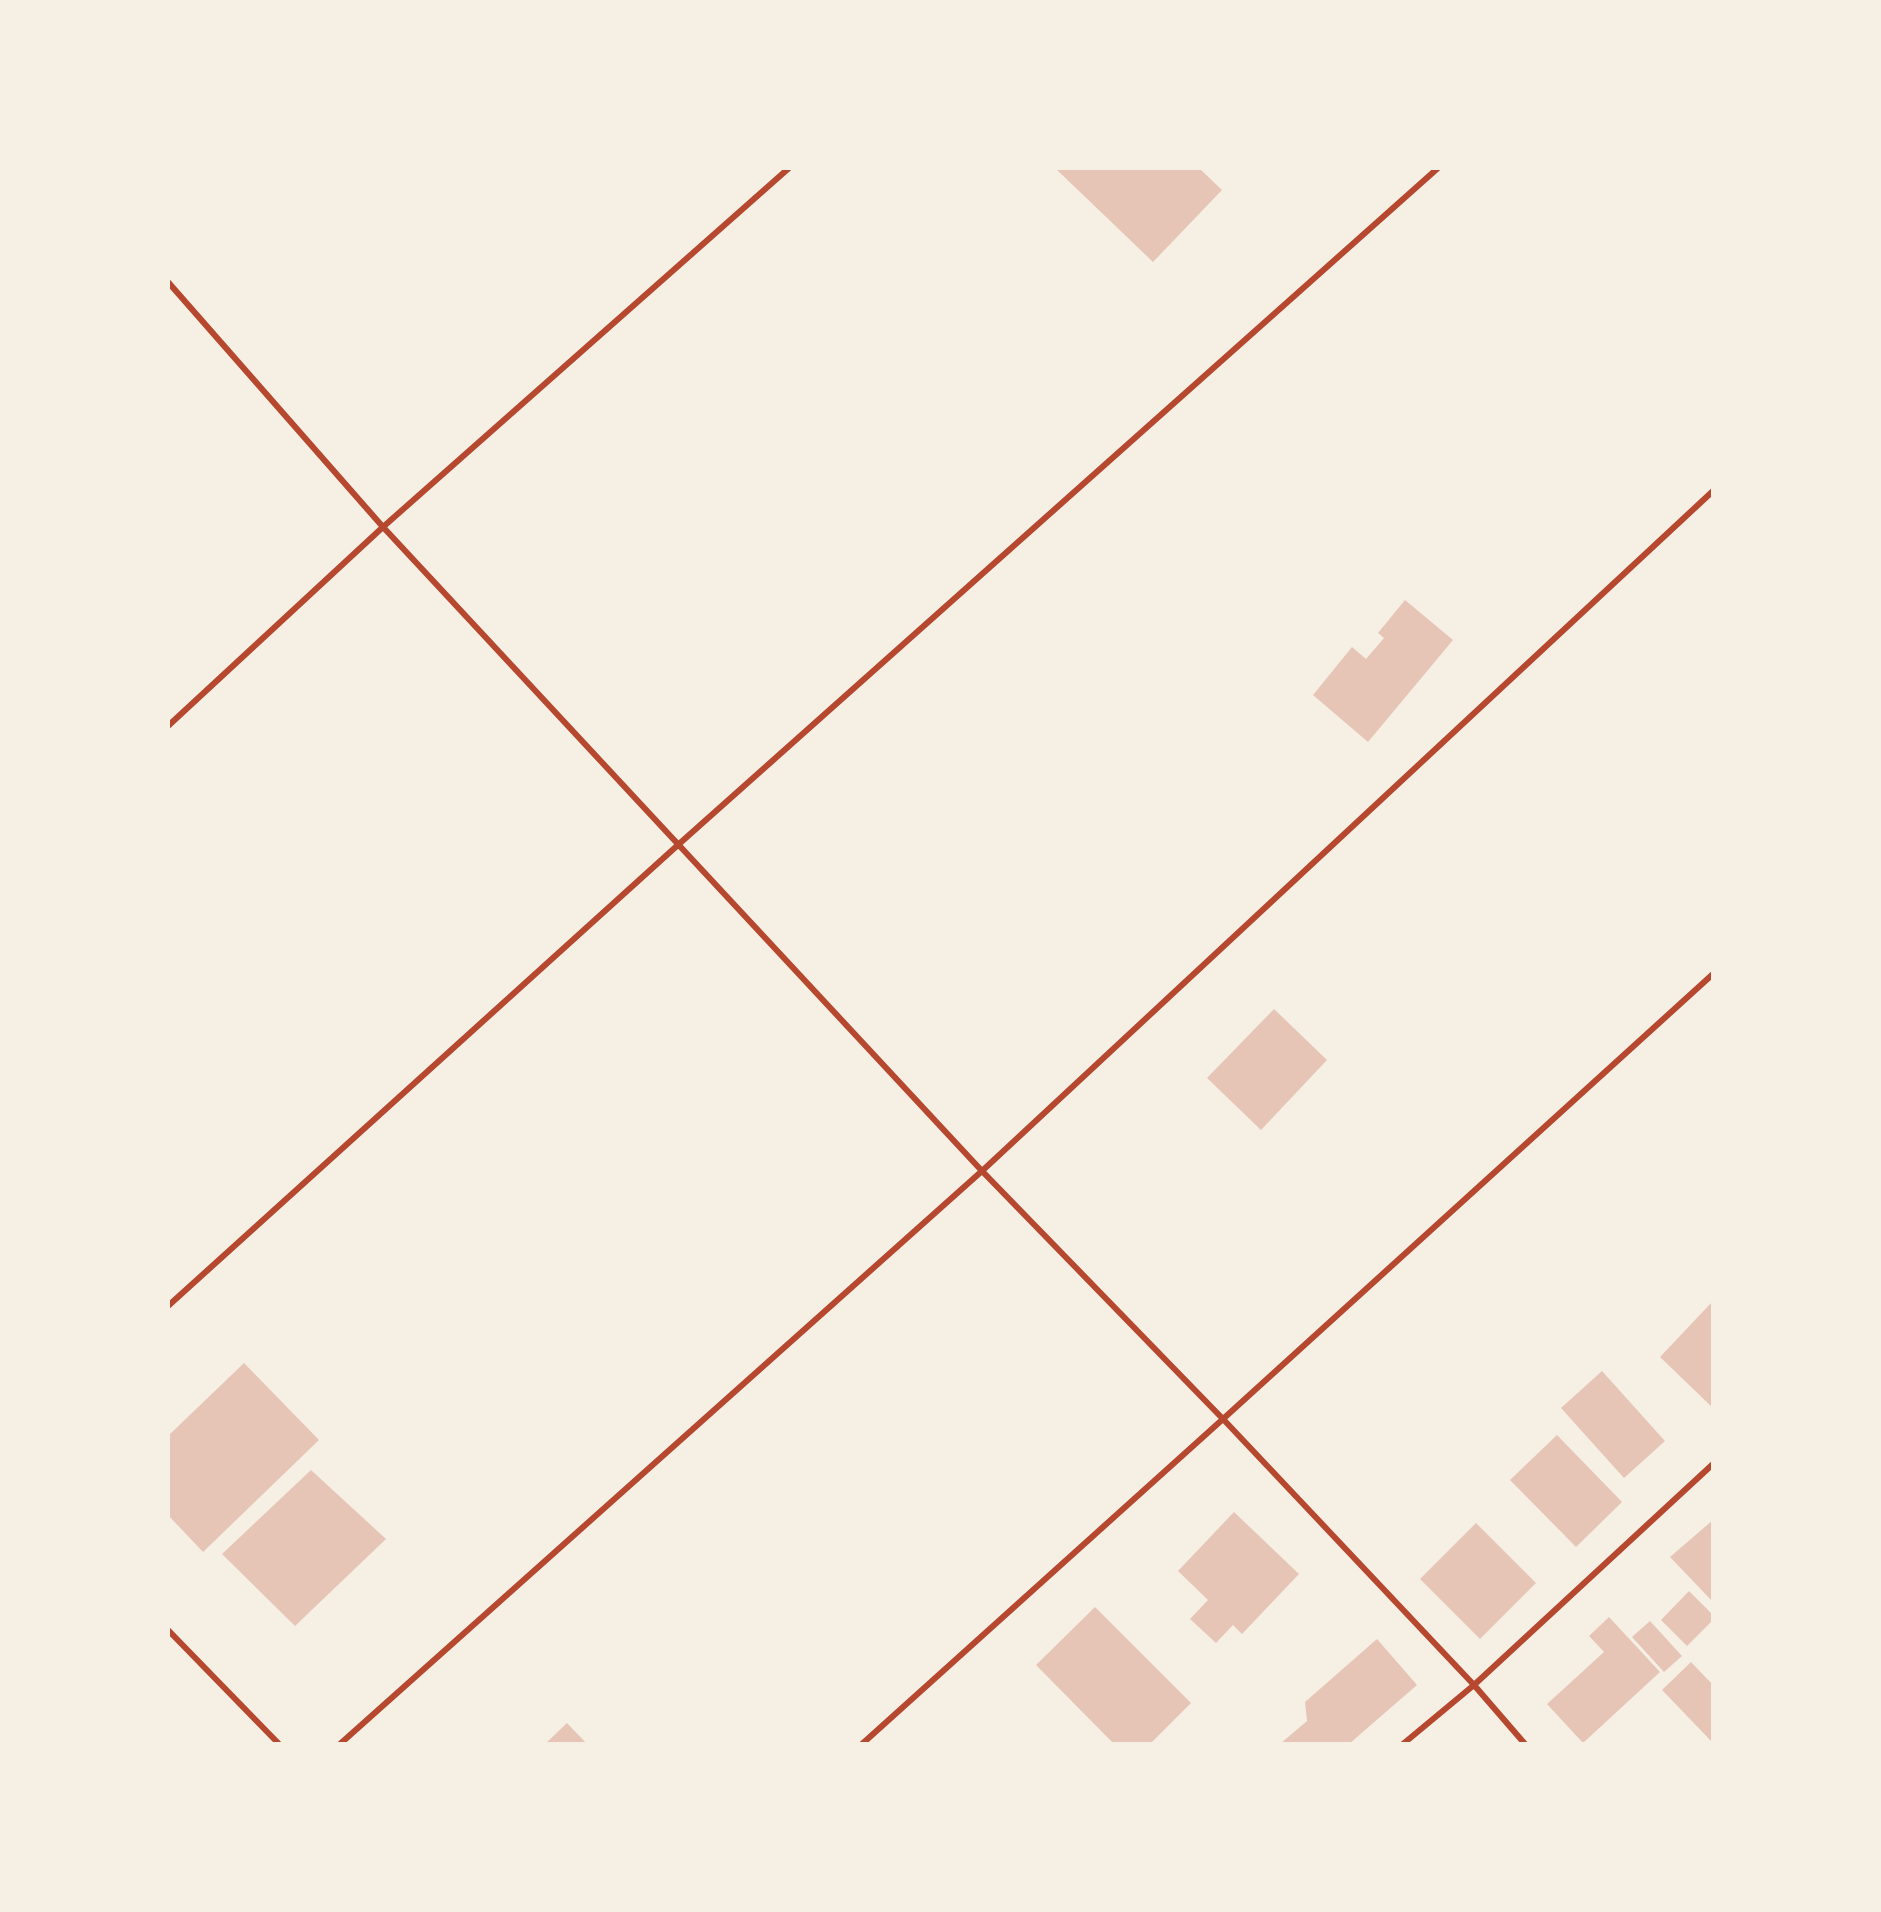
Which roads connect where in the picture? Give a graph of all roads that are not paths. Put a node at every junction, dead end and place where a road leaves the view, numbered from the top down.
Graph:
1 (789, 168) edge
2 (1438, 168) edge
3 (168, 282) edge
4 (1713, 491) edge
5 (383, 527) junction
6 (168, 726) edge
7 (679, 844) junction
8 (1713, 974) edge
9 (982, 1171) junction
10 (168, 1306) edge
11 (1223, 1419) junction
12 (1713, 1464) edge
13 (168, 1630) edge
14 (1474, 1685) junction
15 (279, 1744) edge
16 (340, 1744) edge
17 (862, 1744) edge
18 (1403, 1744) edge
19 (1525, 1744) edge

1 - 5 street
2 - 7 street
3 - 5 street
4 - 9 street
5 - 6 street
5 - 7 street
7 - 9 street
7 - 10 street
8 - 11 street
9 - 11 street
9 - 16 street
11 - 14 street
11 - 17 street
12 - 14 street
13 - 15 street
14 - 18 street
14 - 19 street

